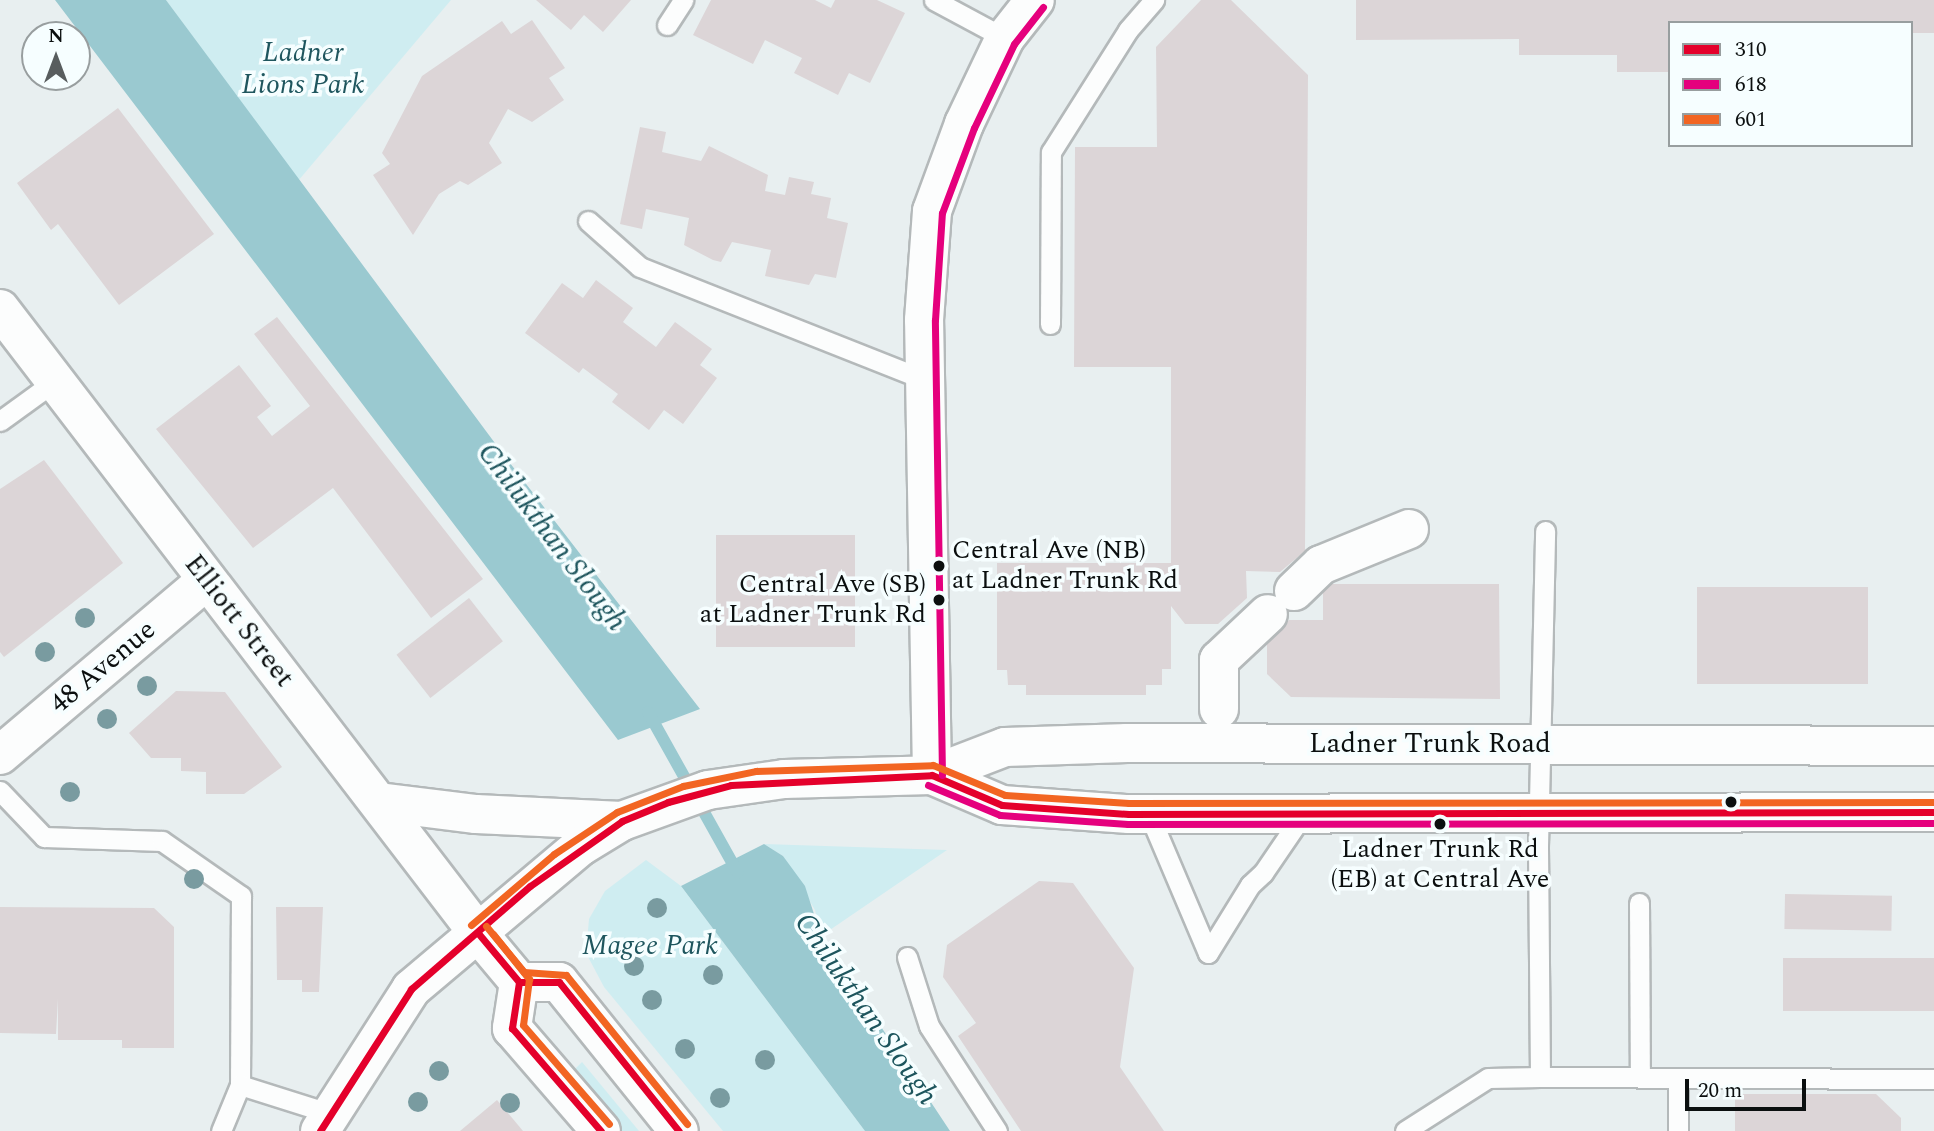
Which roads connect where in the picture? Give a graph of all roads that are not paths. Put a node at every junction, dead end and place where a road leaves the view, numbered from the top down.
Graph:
1 (683, 0) edge
2 (934, 0) edge
3 (1035, 0) edge
4 (1154, 0) edge
5 (667, 26) dead end
6 (1005, 38) junction
7 (587, 221) dead end
8 (0, 309) edge
9 (1050, 324) dead end
10 (925, 380) junction
11 (55, 382) junction
12 (0, 421) edge
13 (1409, 529) dead end
14 (1545, 531) dead end
15 (206, 580) junction
16 (1219, 709) dead end
17 (1539, 743) junction
18 (1934, 746) edge
19 (0, 755) edge
20 (932, 775) junction
21 (0, 791) edge
22 (379, 802) junction
23 (1538, 811) junction
24 (1934, 812) edge
25 (1304, 813) junction
26 (1149, 814) junction
27 (622, 821) junction
28 (1639, 903) dead end
29 (478, 933) junction
30 (907, 957) dead end
31 (519, 982) junction
32 (1540, 1077) junction
33 (1640, 1077) junction
34 (1678, 1078) junction
35 (1934, 1079) edge
36 (240, 1085) junction
37 (325, 1122) edge
38 (221, 1131) edge
39 (601, 1131) edge
40 (679, 1131) edge
41 (997, 1131) edge
42 (1405, 1131) edge
43 (1678, 1131) edge

1 - 5 lane
2 - 6 lane
3 - 6 main road
4 - 9 lane
6 - 10 main road
7 - 10 lane
8 - 11 main road, Elliott Street
10 - 20 main road
11 - 12 lane
11 - 15 main road, Elliott Street
13 - 16 main road
14 - 17 lane
15 - 19 main road, 48 Avenue
15 - 22 main road, Elliott Street
17 - 18 main road, Ladner Trunk Road
17 - 20 main road, Ladner Trunk Road
17 - 23 lane
20 - 26 main road, Ladner Trunk Road
20 - 27 main road, Ladner Trunk Road
21 - 36 lane
22 - 27 main road
22 - 29 main road, Elliott Street
23 - 24 main road, Ladner Trunk Road
23 - 25 main road, Ladner Trunk Road
23 - 32 lane
25 - 26 main road, Ladner Trunk Road
25 - 26 lane
27 - 29 main road, Ladner Trunk Road
28 - 33 lane
29 - 31 main road, Elliott Street
29 - 37 main road, Ladner Trunk Road
30 - 41 lane
31 - 39 main road
31 - 40 main road
32 - 33 lane
32 - 42 lane
33 - 34 lane
34 - 35 lane
34 - 43 lane
36 - 37 lane
36 - 38 lane

